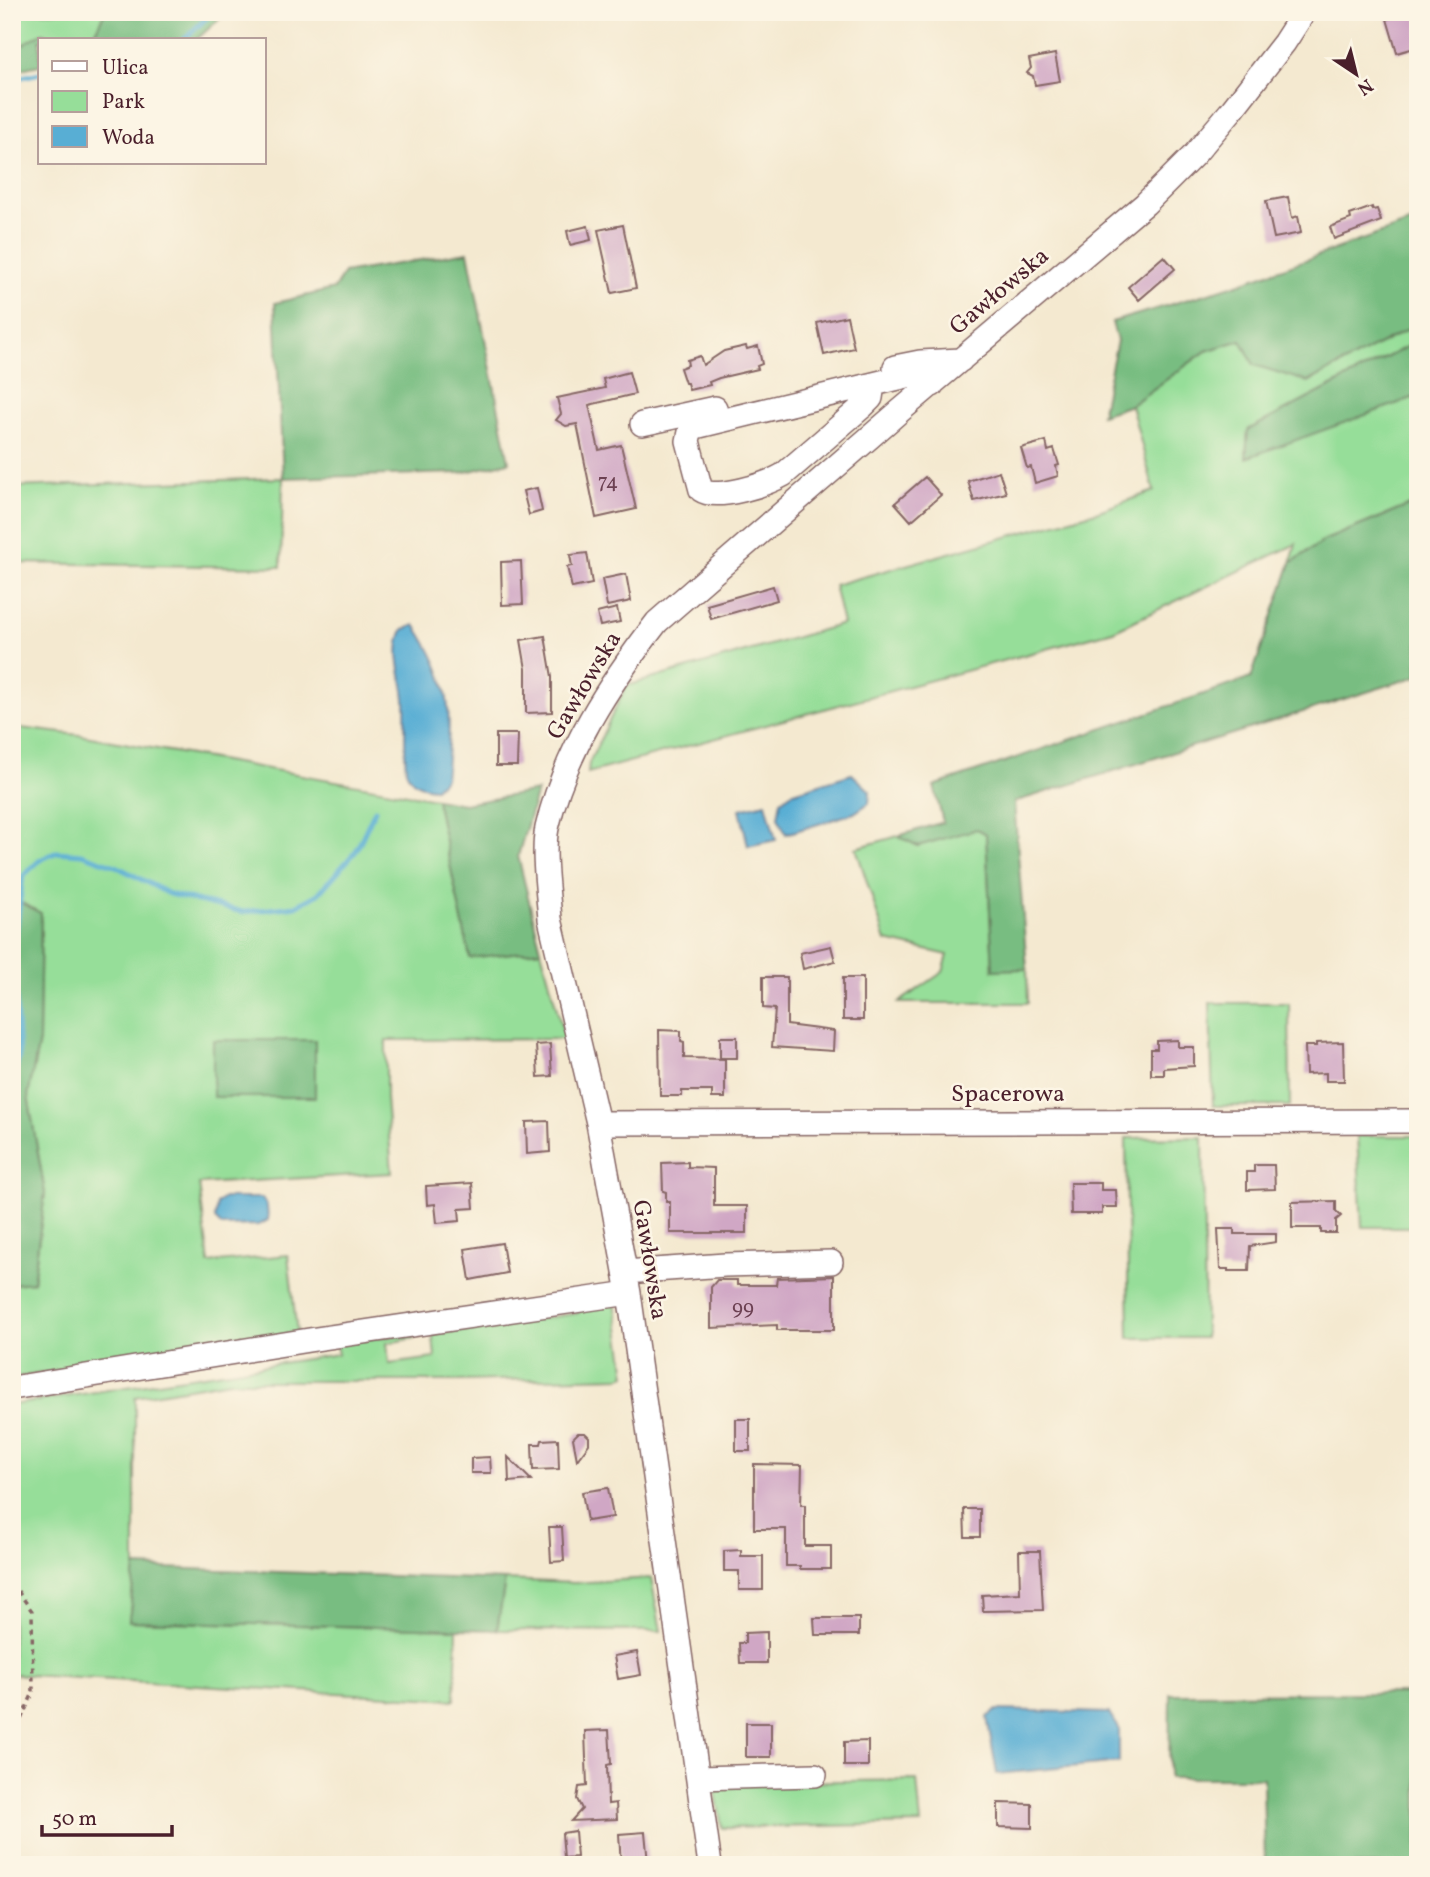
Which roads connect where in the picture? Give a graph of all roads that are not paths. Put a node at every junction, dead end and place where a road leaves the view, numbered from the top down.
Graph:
1 (1304, 12) edge
2 (961, 360) junction
3 (873, 384) junction
4 (932, 385) junction
5 (642, 424) dead end
6 (1418, 1121) edge
7 (598, 1123) junction
8 (831, 1262) dead end
9 (627, 1282) junction
10 (12, 1388) edge
11 (815, 1775) dead end
12 (698, 1778) junction
13 (710, 1865) edge

1 - 2 street, Gawłowska
2 - 4 street, Gawłowska
2 - 5 street
3 - 3 street
3 - 4 street
4 - 7 street, Gawłowska
6 - 7 street, Spacerowa
7 - 9 street, Gawłowska
8 - 9 street
9 - 10 street
9 - 12 street, Gawłowska
11 - 12 street
12 - 13 street, Gawłowska

